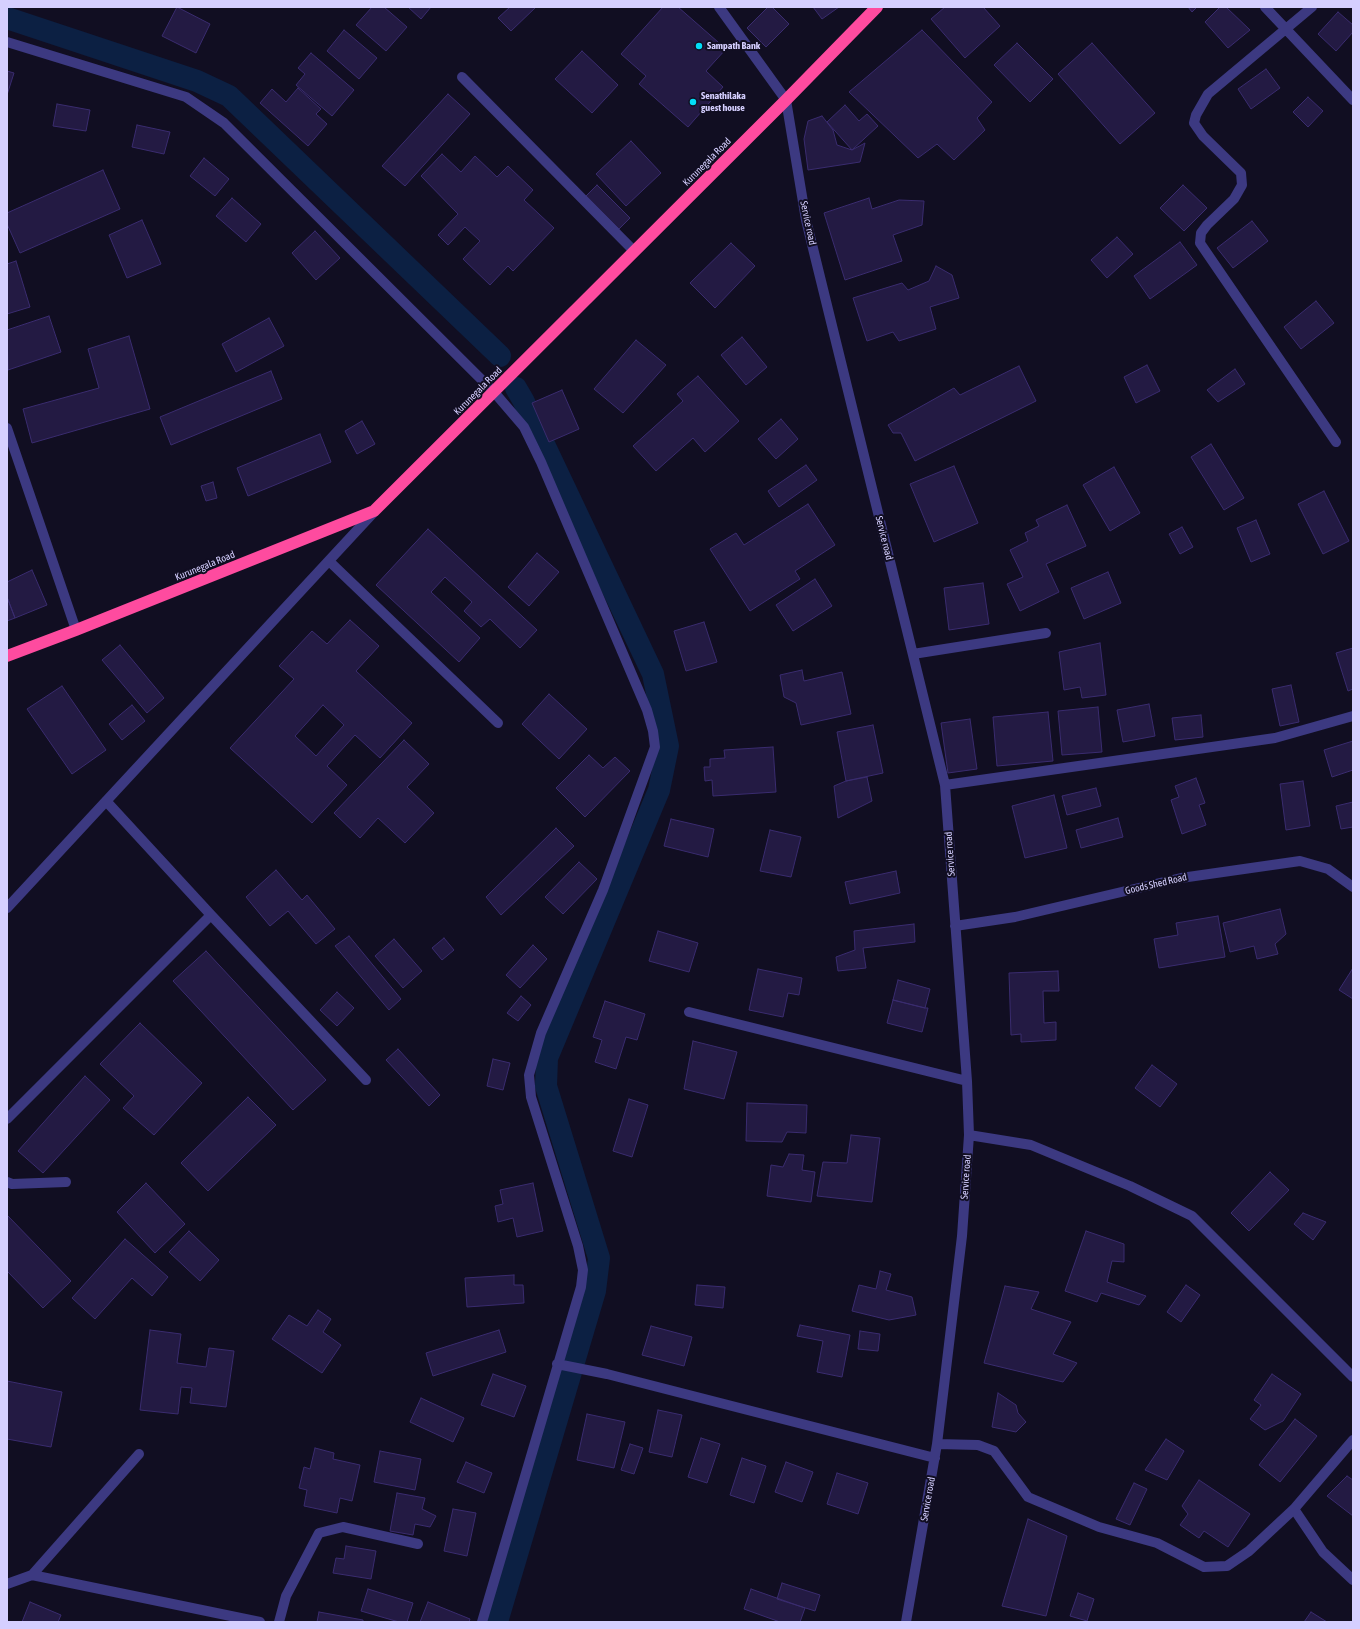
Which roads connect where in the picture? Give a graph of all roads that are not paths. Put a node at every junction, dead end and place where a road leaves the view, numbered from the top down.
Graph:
1 (719, 7) edge
2 (877, 7) edge
3 (1265, 7) edge
4 (1312, 7) edge
5 (1285, 28) junction
6 (7, 42) edge
7 (462, 77) dead end
8 (786, 100) junction
9 (1353, 100) edge
10 (634, 252) junction
11 (494, 392) junction
12 (7, 428) edge
13 (1336, 442) dead end
14 (374, 511) junction
15 (329, 561) junction
16 (76, 630) junction
17 (1046, 633) dead end
18 (913, 654) junction
19 (7, 656) edge
20 (1353, 716) edge
21 (498, 723) dead end
22 (945, 785) junction
23 (106, 801) junction
24 (1353, 887) edge
25 (7, 908) edge
26 (210, 915) junction
27 (955, 926) junction
28 (689, 1012) dead end
29 (366, 1080) dead end
30 (967, 1081) junction
31 (7, 1119) edge
32 (969, 1135) junction
33 (7, 1182) edge
34 (66, 1182) dead end
35 (560, 1364) junction
36 (1353, 1376) edge
37 (1353, 1440) edge
38 (937, 1444) junction
39 (139, 1454) dead end
40 (935, 1458) junction
41 (1294, 1509) junction
42 (418, 1544) dead end
43 (32, 1575) junction
44 (1353, 1580) edge
45 (7, 1584) edge
46 (260, 1622) edge
47 (279, 1622) edge
48 (482, 1622) edge
49 (906, 1622) edge

1 - 8 street
2 - 8 highway, Kurunegala Road
3 - 5 street
4 - 5 street
5 - 9 street
5 - 13 street
6 - 11 street
7 - 10 street
8 - 10 highway, Kurunegala Road
8 - 18 street, Service road
10 - 11 highway, Kurunegala Road
11 - 14 highway, Kurunegala Road
11 - 35 street
12 - 16 street
14 - 15 street
14 - 16 highway, Kurunegala Road
15 - 21 street
15 - 23 street
16 - 19 highway, Kurunegala Road
17 - 18 street
18 - 22 street, Service road
20 - 22 street
22 - 27 street, Service road
23 - 25 street
23 - 26 street
24 - 27 street, Goods Shed Road
26 - 29 street
26 - 31 street
27 - 30 street, Service road
28 - 30 street
30 - 32 street, Service road
32 - 36 street
32 - 38 street, Service road
33 - 34 street
35 - 40 street
35 - 48 street
37 - 41 street
38 - 40 street, Service road
38 - 41 street
39 - 43 street
40 - 49 street, Service road
41 - 44 street
42 - 47 street
43 - 45 street
43 - 46 street

